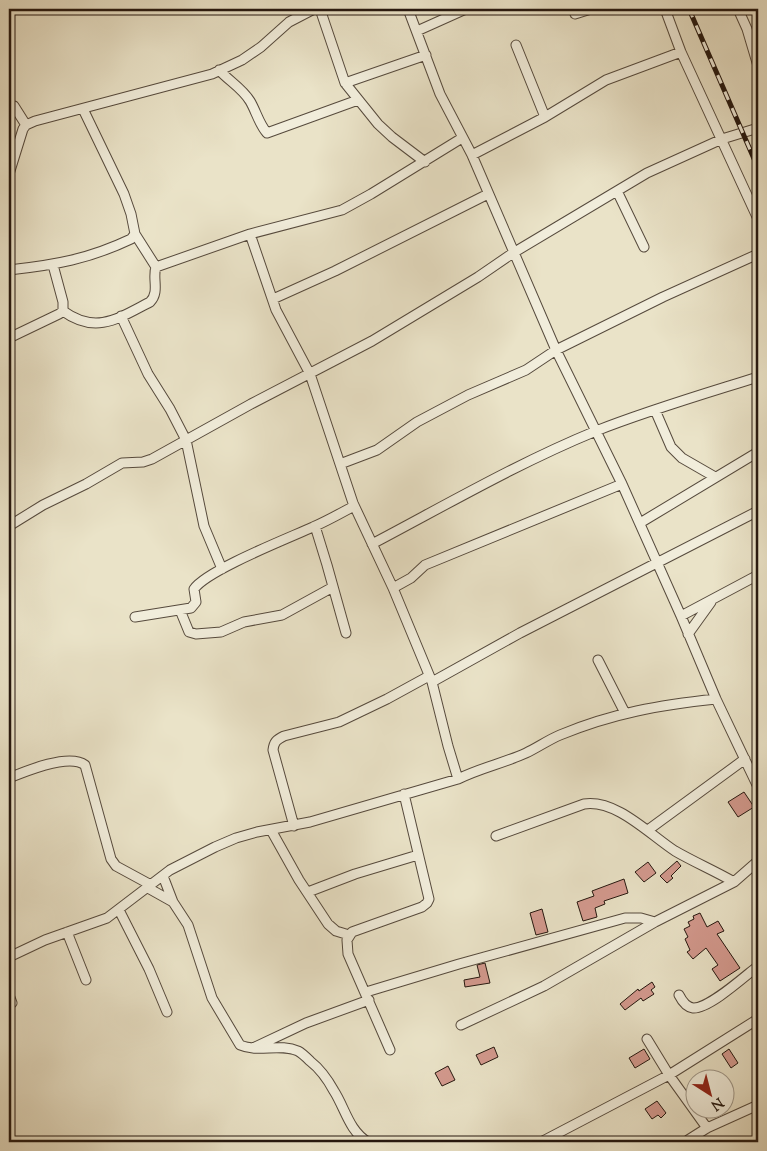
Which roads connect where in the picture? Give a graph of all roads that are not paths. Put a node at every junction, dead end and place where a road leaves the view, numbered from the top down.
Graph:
1 (314, 9) edge
2 (320, 9) edge
3 (408, 9) edge
4 (466, 9) edge
5 (591, 9) edge
6 (665, 9) edge
7 (738, 9) edge
8 (575, 14) dead end
9 (417, 31) junction
10 (755, 44) edge
11 (516, 45) dead end
12 (681, 52) junction
13 (426, 55) junction
14 (758, 66) edge
15 (219, 70) junction
16 (345, 84) junction
17 (358, 100) junction
18 (9, 105) edge
19 (83, 109) junction
20 (545, 117) junction
21 (26, 125) junction
22 (758, 128) edge
23 (462, 138) junction
24 (722, 139) junction
25 (472, 155) junction
26 (425, 162) junction
27 (9, 174) edge
28 (617, 191) junction
29 (488, 194) junction
30 (758, 219) edge
31 (135, 234) junction
32 (250, 234) junction
33 (644, 247) dead end
34 (513, 253) junction
35 (758, 254) edge
36 (52, 264) junction
37 (156, 267) junction
38 (9, 270) edge
39 (272, 300) junction
40 (63, 311) junction
41 (121, 316) junction
42 (9, 338) edge
43 (556, 350) junction
44 (310, 374) junction
45 (758, 377) edge
46 (655, 410) junction
47 (597, 431) junction
48 (186, 440) junction
49 (758, 452) edge
50 (340, 464) junction
51 (715, 478) junction
52 (622, 484) junction
53 (354, 506) junction
54 (758, 511) edge
55 (640, 523) junction
56 (9, 526) edge
57 (315, 526) junction
58 (372, 544) junction
59 (656, 563) junction
60 (222, 570) junction
61 (758, 575) edge
62 (333, 587) junction
63 (393, 588) junction
64 (712, 600) junction
65 (180, 610) junction
66 (681, 616) junction
67 (135, 618) dead end
68 (346, 633) dead end
69 (688, 634) junction
70 (598, 660) dead end
71 (431, 679) junction
72 (716, 699) junction
73 (625, 713) junction
74 (745, 759) junction
75 (9, 778) edge
76 (458, 779) junction
77 (758, 787) edge
78 (404, 794) junction
79 (294, 826) junction
80 (271, 830) junction
81 (648, 830) junction
82 (496, 836) dead end
83 (418, 854) junction
84 (758, 861) edge
85 (163, 876) junction
86 (734, 882) junction
87 (149, 886) junction
88 (308, 892) junction
89 (173, 902) junction
90 (119, 910) junction
91 (655, 922) junction
92 (67, 932) junction
93 (349, 935) junction
94 (9, 957) edge
95 (758, 966) edge
96 (86, 980) dead end
97 (679, 995) dead end
98 (367, 996) junction
99 (167, 1012) dead end
100 (758, 1019) edge
101 (461, 1025) dead end
102 (647, 1039) dead end
103 (251, 1049) junction
104 (390, 1050) dead end
105 (669, 1075) junction
106 (758, 1105) edge
107 (707, 1128) junction
108 (688, 1140) dead end
109 (368, 1142) edge
110 (540, 1142) edge

1 - 15 street
2 - 16 street
3 - 9 street
4 - 9 street
5 - 8 street
6 - 12 street
7 - 10 street
9 - 13 street
10 - 14 street
11 - 20 street
12 - 20 street
12 - 24 street
13 - 16 street
13 - 23 street
15 - 17 street
15 - 19 street
16 - 17 street
17 - 26 street
18 - 21 street
19 - 21 street
19 - 31 street
20 - 25 street
21 - 27 street
22 - 24 street
23 - 25 street
23 - 26 street
24 - 28 street
24 - 30 street
25 - 29 street
26 - 32 street
28 - 33 street
28 - 34 street
29 - 34 street
29 - 39 street
31 - 36 street
31 - 37 street
32 - 37 street
32 - 39 street
34 - 43 street
34 - 44 street
35 - 43 street
36 - 38 street
36 - 40 street
37 - 41 street
39 - 44 street
40 - 41 street
40 - 42 street
41 - 48 street
43 - 47 street
43 - 50 street
44 - 48 street
44 - 50 street
45 - 46 street
46 - 47 street
46 - 51 street
47 - 52 street
47 - 58 street
48 - 56 street
48 - 60 street
49 - 51 street
50 - 53 street
51 - 55 street
52 - 55 street
52 - 63 street
53 - 57 street
53 - 58 street
54 - 59 street
55 - 59 street
57 - 60 street
57 - 62 street
58 - 63 street
59 - 66 street
59 - 71 street
60 - 65 street
61 - 64 street
62 - 65 street
62 - 68 street
63 - 71 street
64 - 66 street
64 - 69 street
65 - 67 street
66 - 69 street
69 - 72 street
70 - 73 street
71 - 76 street
71 - 79 street
72 - 73 street
72 - 74 street
73 - 76 street
74 - 77 street
74 - 81 street
75 - 87 street
76 - 78 street
78 - 79 street
78 - 83 street
79 - 80 street
80 - 85 street
80 - 88 street
81 - 82 street
81 - 86 street
83 - 88 street
83 - 93 street
84 - 86 street
85 - 87 street
85 - 89 street
86 - 91 street
87 - 89 street
87 - 90 street
88 - 93 street
89 - 103 street
90 - 92 street
90 - 99 street
91 - 98 street
91 - 101 street
92 - 94 street
92 - 96 street
93 - 98 street
95 - 97 street
98 - 103 street
98 - 104 street
100 - 105 street
102 - 105 street
103 - 109 street
105 - 107 street
105 - 110 street
106 - 107 street
107 - 108 street

